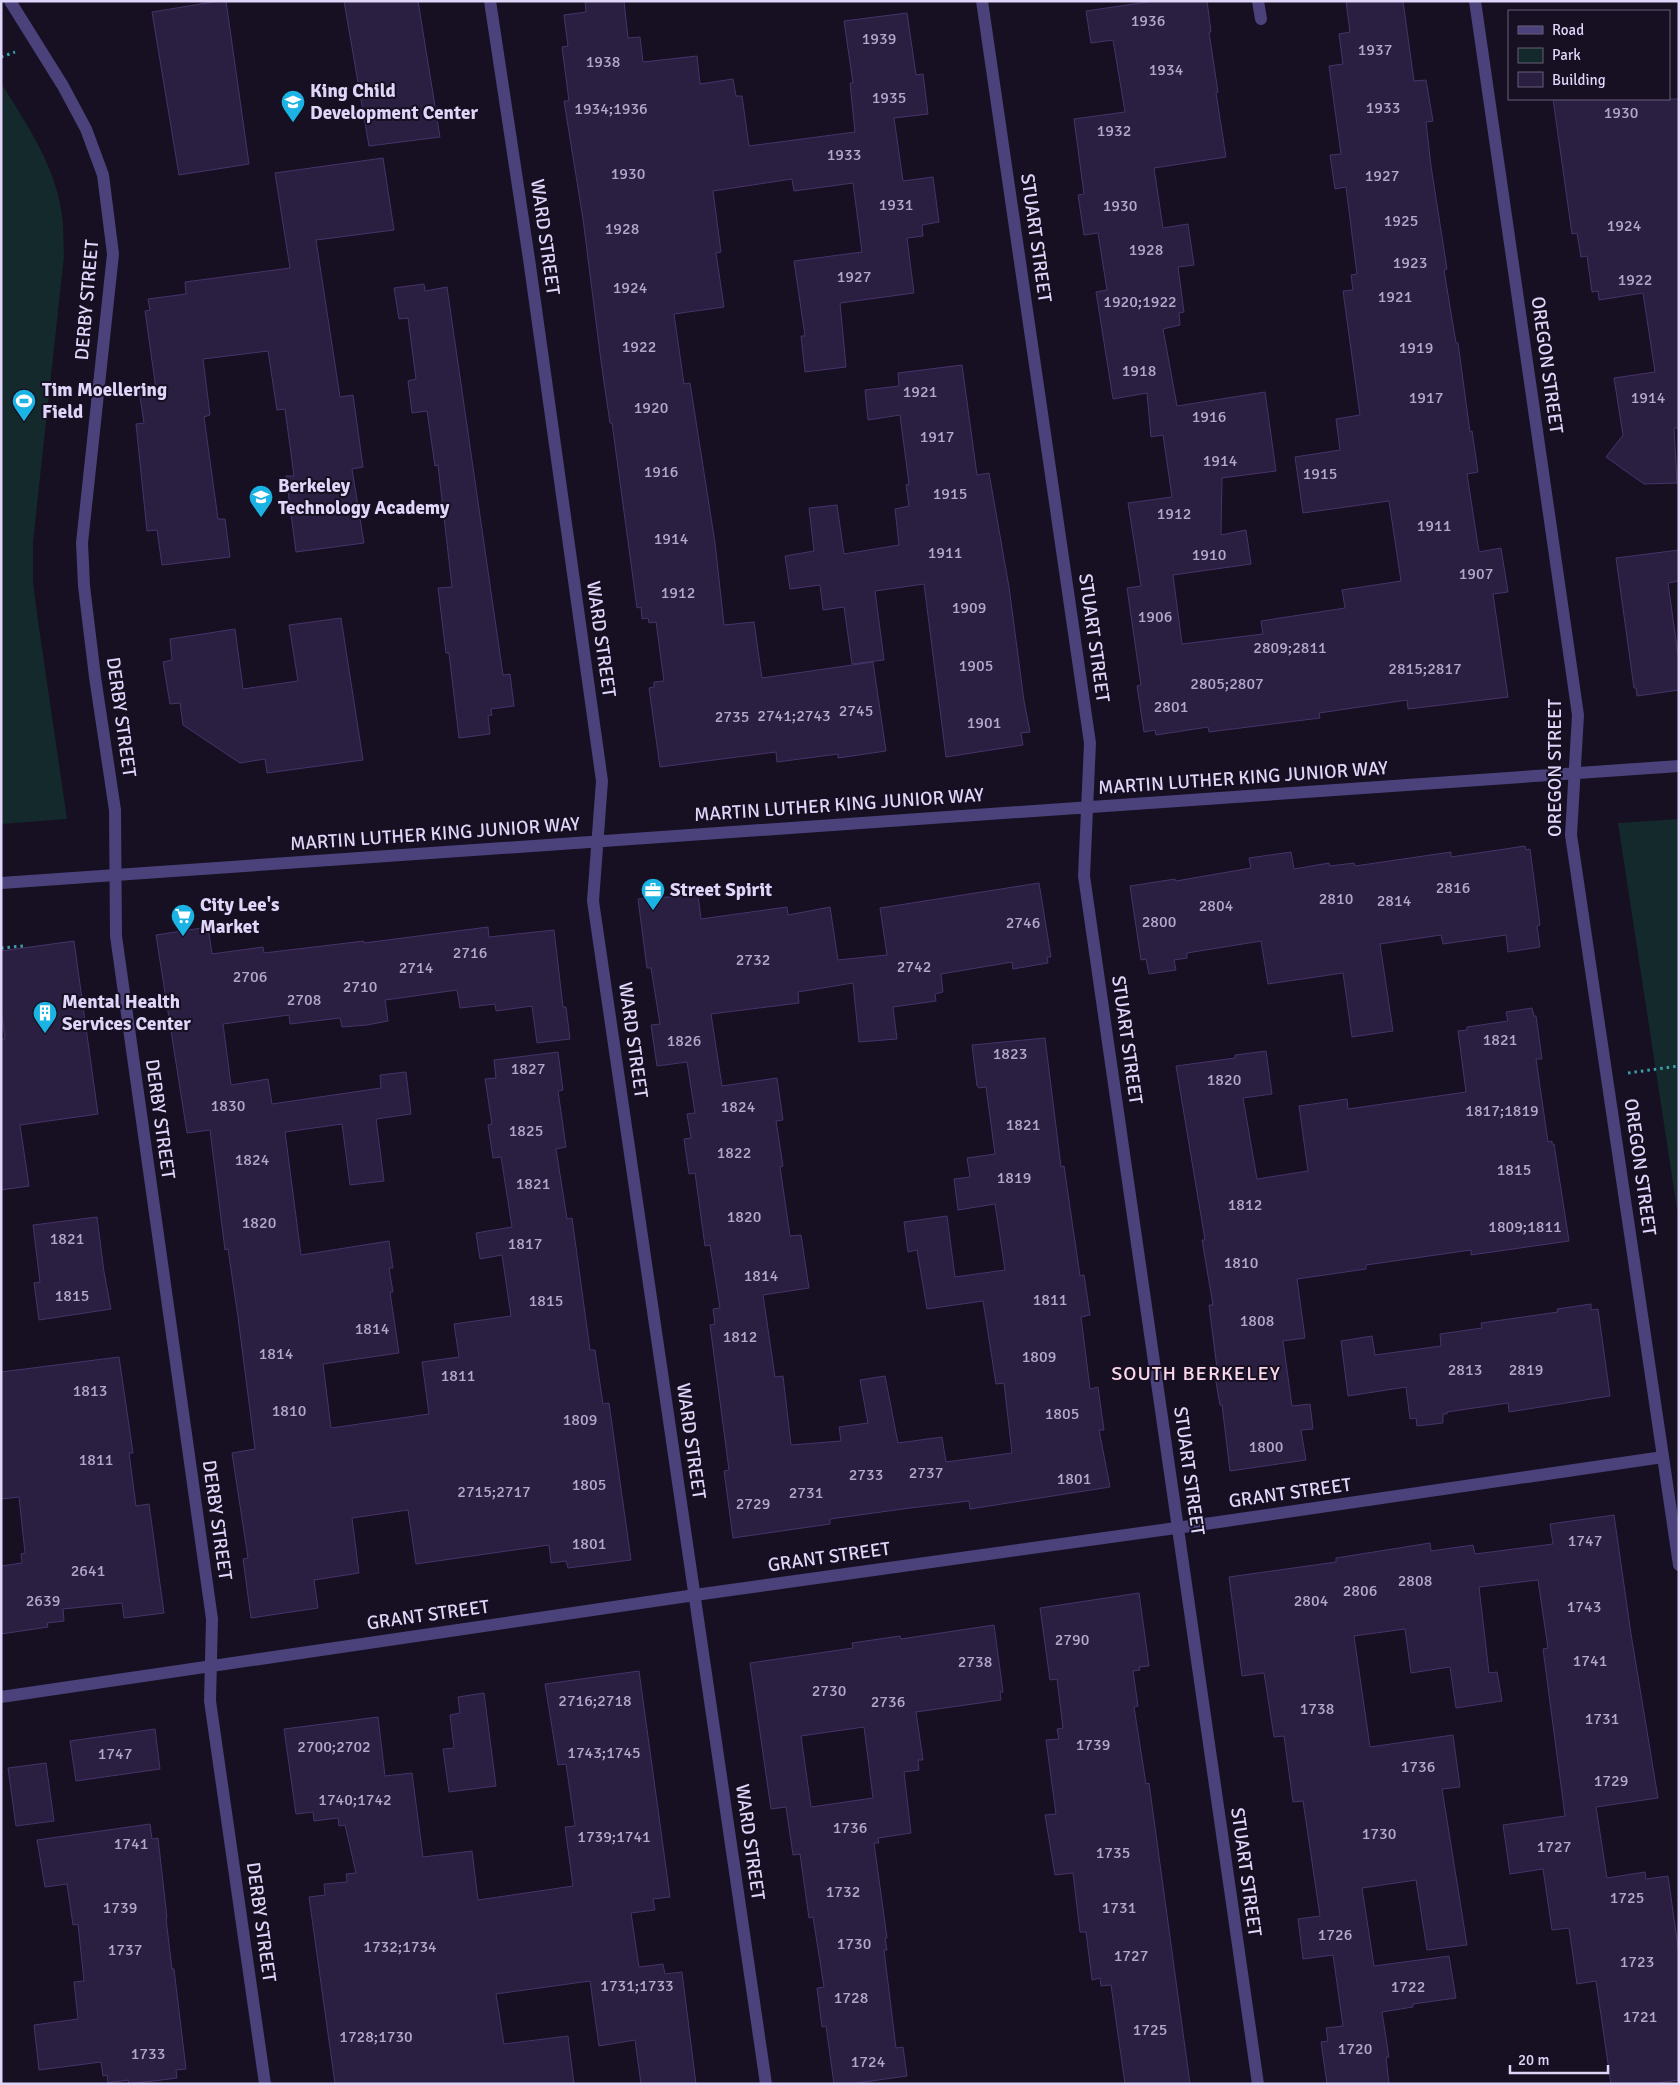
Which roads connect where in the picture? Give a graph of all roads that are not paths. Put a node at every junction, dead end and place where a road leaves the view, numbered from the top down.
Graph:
1 (10, 1) edge
2 (490, 1) edge
3 (982, 1) edge
4 (1258, 1) edge
5 (1475, 1) edge
6 (1261, 19) dead end
7 (1679, 766) edge
8 (1575, 774) junction
9 (1087, 807) junction
10 (598, 840) junction
11 (115, 875) junction
12 (1, 883) edge
13 (1663, 1457) junction
14 (1178, 1528) junction
15 (1679, 1565) edge
16 (695, 1595) junction
17 (210, 1665) junction
18 (1, 1697) edge
19 (266, 2084) edge
20 (766, 2084) edge
21 (1258, 2084) edge

1 - 11 street, DERBY STREET
2 - 10 street, WARD STREET
3 - 9 street, STUART STREET
4 - 6 street
5 - 8 street, OREGON STREET
7 - 8 street, MARTIN LUTHER KING JUNIOR WAY
8 - 9 street, MARTIN LUTHER KING JUNIOR WAY
8 - 13 street, OREGON STREET
9 - 10 street, MARTIN LUTHER KING JUNIOR WAY
9 - 14 street, STUART STREET
10 - 11 street, MARTIN LUTHER KING JUNIOR WAY
10 - 16 street, WARD STREET
11 - 12 street, MARTIN LUTHER KING JUNIOR WAY
11 - 17 street, DERBY STREET
13 - 14 street, GRANT STREET
13 - 15 street, OREGON STREET
14 - 16 street, GRANT STREET
14 - 21 street, STUART STREET
16 - 17 street, GRANT STREET
16 - 20 street, WARD STREET
17 - 18 street, GRANT STREET
17 - 19 street, DERBY STREET

